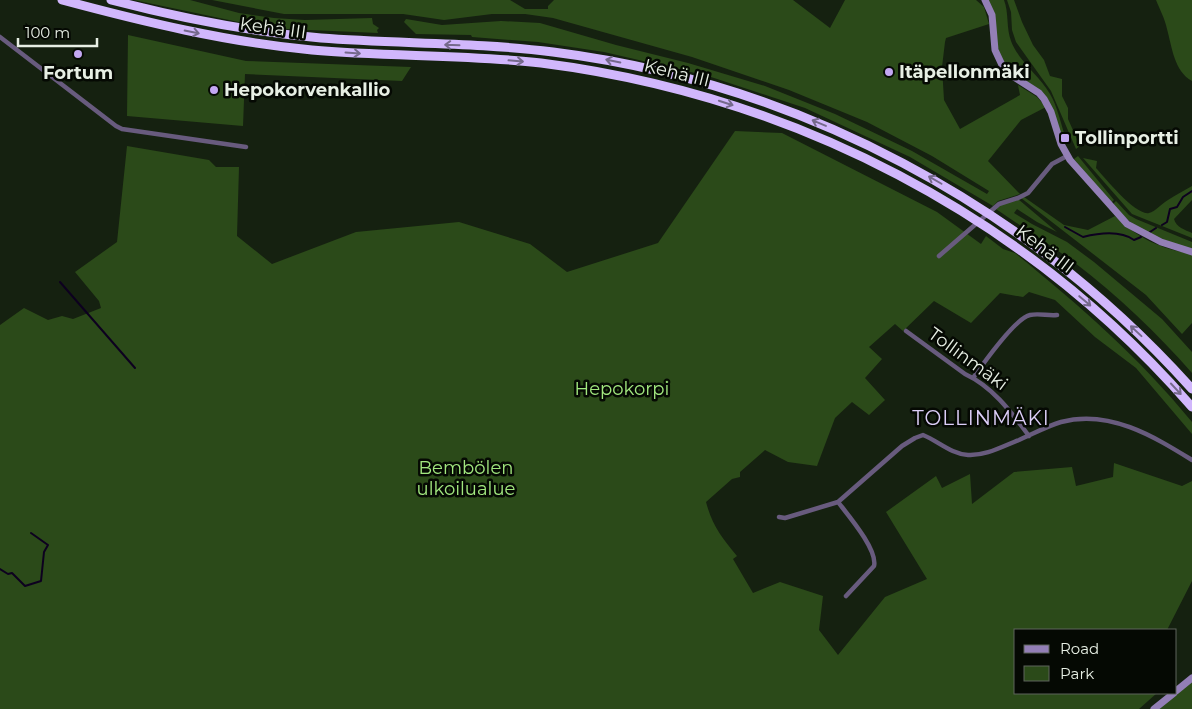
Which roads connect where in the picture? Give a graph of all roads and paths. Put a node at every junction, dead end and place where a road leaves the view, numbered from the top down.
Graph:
1 (62, 0) edge
2 (111, 0) edge
3 (985, 0) edge
4 (0, 37) edge
5 (246, 147) dead end
6 (1067, 156) junction
7 (1192, 252) edge
8 (939, 256) dead end
9 (1057, 315) dead end
10 (906, 331) dead end
11 (1170, 365) junction
12 (973, 378) junction
13 (1192, 383) edge
14 (1192, 389) edge
15 (1192, 407) edge
16 (1029, 436) junction
17 (1192, 460) edge
18 (838, 502) junction
19 (779, 517) dead end
20 (846, 596) dead end
21 (1192, 678) edge
22 (1177, 690) edge
23 (1173, 694) edge
24 (1154, 709) edge

1 -> 15 highway, Kehä III
11 -> 2 highway, Kehä III
3 - 6 main road
4 - 5 street
6 - 7 main road
6 - 8 street
9 - 12 street
10 - 12 street, Tollinmäki
11 - 13 highway
11 - 14 highway, Kehä III
12 - 16 street, Tollinmäki
16 - 17 street
16 - 18 street
18 - 19 street
18 - 20 street
21 - 22 main road
23 - 24 main road

